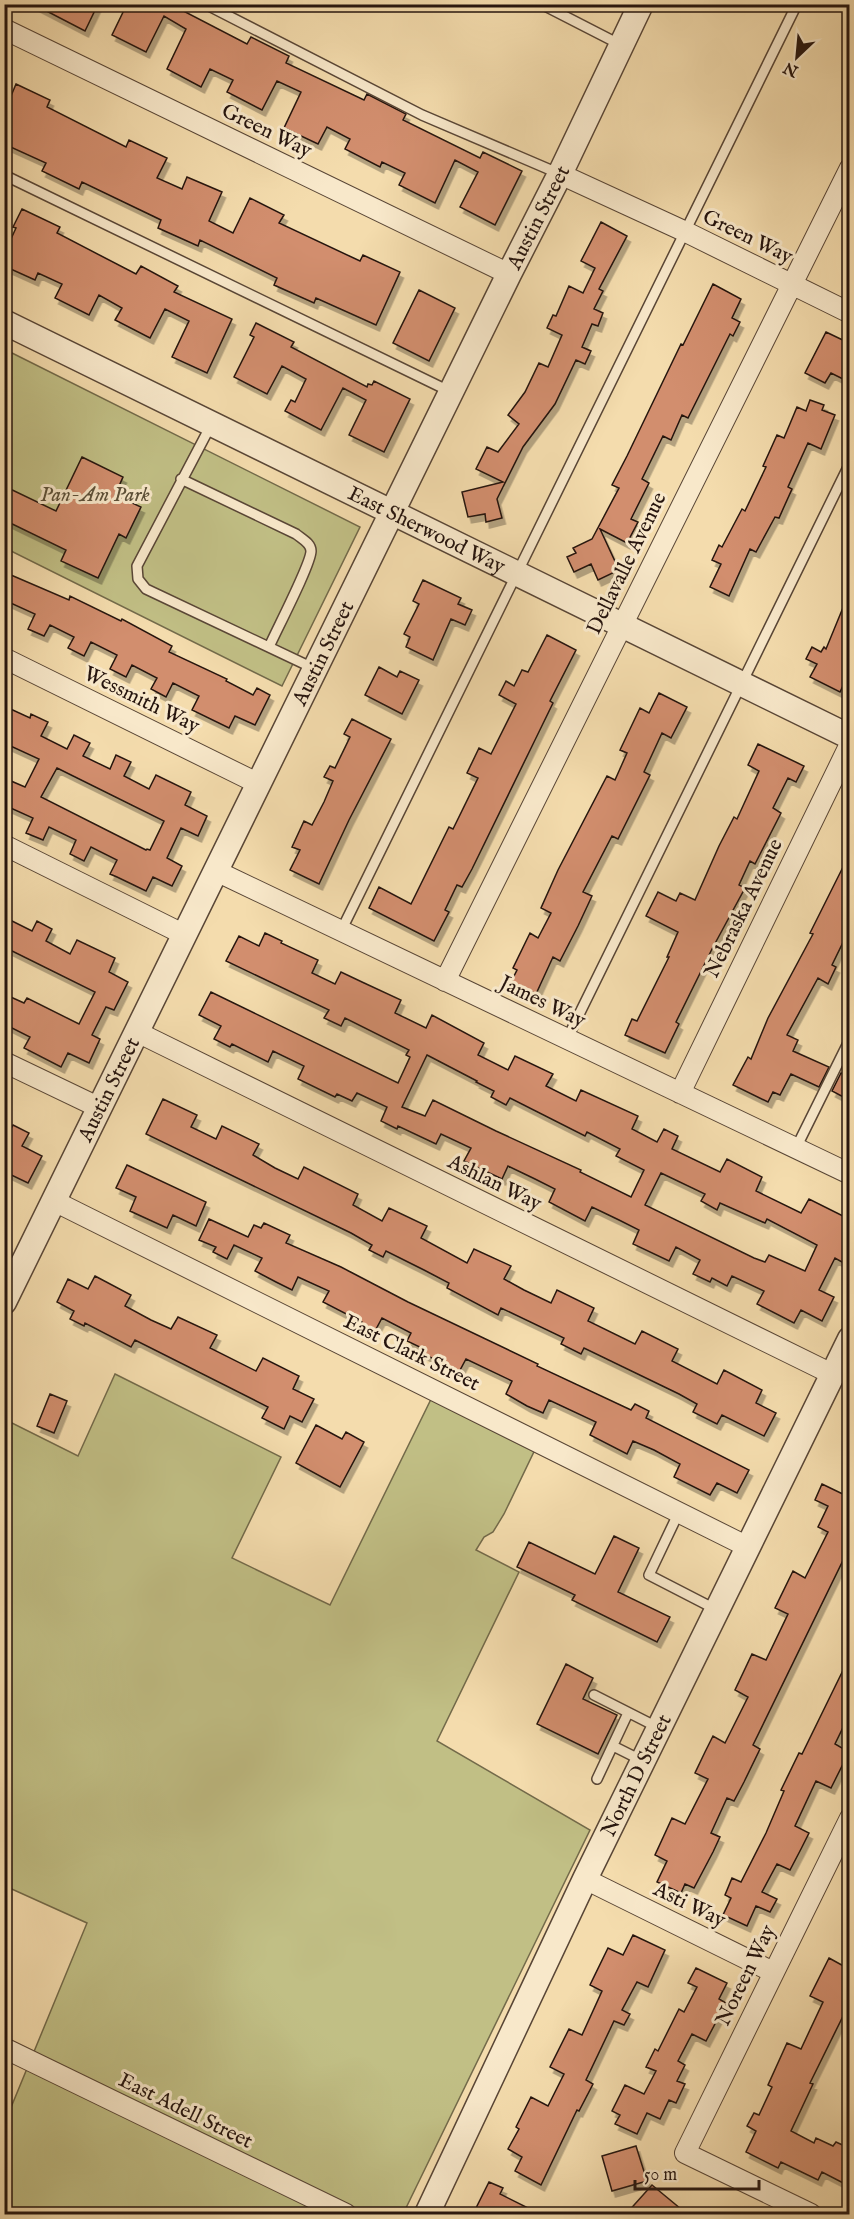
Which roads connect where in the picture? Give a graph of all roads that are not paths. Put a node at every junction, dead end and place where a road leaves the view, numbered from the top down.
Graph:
1 (205, 4) edge
2 (541, 4) edge
3 (641, 4) edge
4 (797, 4) edge
5 (4, 29) edge
6 (621, 45) junction
7 (849, 168) edge
8 (560, 174) junction
9 (4, 175) edge
10 (686, 232) junction
11 (509, 274) junction
12 (791, 284) junction
13 (849, 313) edge
14 (4, 322) edge
15 (451, 392) junction
16 (212, 424) junction
17 (849, 463) edge
18 (181, 479) junction
19 (392, 513) junction
20 (516, 574) junction
21 (621, 626) junction
22 (269, 647) junction
23 (4, 658) edge
24 (315, 669) junction
25 (741, 684) junction
26 (849, 737) edge
27 (849, 744) edge
28 (259, 784) junction
29 (4, 845) edge
30 (216, 871) junction
31 (341, 931) junction
32 (185, 935) junction
33 (445, 981) junction
34 (137, 1032) junction
35 (567, 1039) junction
36 (849, 1039) edge
37 (4, 1062) edge
38 (680, 1093) junction
39 (100, 1108) junction
40 (796, 1148) junction
41 (849, 1174) edge
42 (54, 1201) junction
43 (4, 1302) edge
44 (849, 1339) edge
45 (832, 1374) junction
46 (679, 1512) junction
47 (748, 1547) junction
48 (717, 1610) junction
49 (594, 1695) dead end
50 (628, 1713) junction
51 (659, 1728) junction
52 (613, 1746) junction
53 (643, 1761) junction
54 (597, 1779) dead end
55 (849, 1818) edge
56 (585, 1879) junction
57 (773, 1972) junction
58 (4, 2048) edge
59 (346, 2214) edge
60 (427, 2214) edge
61 (811, 2214) edge

1 - 8 lane
2 - 6 lane
3 - 6 street, Austin Street
4 - 10 lane
5 - 11 street, Green Way
6 - 8 street, Austin Street
7 - 12 street, Dellavalle Avenue
8 - 10 street, Green Way
8 - 11 street, Austin Street
9 - 15 lane
10 - 12 street, Green Way
10 - 20 lane
11 - 15 street, Austin Street
12 - 13 street, Green Way
12 - 21 street, Dellavalle Avenue
14 - 16 street, East Sherwood Way
15 - 19 street, Austin Street
16 - 18 lane
16 - 19 street, East Sherwood Way
17 - 25 lane
18 - 22 lane
18 - 22 lane
19 - 20 street, East Sherwood Way
19 - 24 street, Austin Street
20 - 21 street, East Sherwood Way
20 - 31 lane
21 - 25 street, East Sherwood Way
21 - 33 street, Dellavalle Avenue
22 - 24 lane
23 - 28 street, Wessmith Way
24 - 28 street, Austin Street
25 - 26 street, East Sherwood Way
25 - 35 lane
27 - 38 street, Nebraska Avenue
28 - 30 street, Austin Street
29 - 32 street
30 - 31 street, James Way
30 - 32 street, Austin Street
31 - 33 street, James Way
32 - 34 street, Austin Street
33 - 35 street, James Way
34 - 39 street, Austin Street
34 - 45 street, Ashlan Way
35 - 38 street, James Way
36 - 40 lane
37 - 39 street
38 - 40 street, James Way
39 - 42 street, Austin Street
40 - 41 street, James Way
42 - 43 street, Austin Street
42 - 46 street, East Clark Street
44 - 45 street, North D Street
45 - 47 street, North D Street
46 - 47 street, East Clark Street
46 - 48 lane
47 - 48 street, North D Street
48 - 51 street, North D Street
49 - 50 lane
50 - 51 lane
50 - 52 lane
51 - 53 street, North D Street
52 - 53 lane
52 - 54 lane
53 - 56 street, North D Street
55 - 57 street, Noreen Way
56 - 57 street, Asti Way
56 - 60 street, North D Street
57 - 61 street, Noreen Way
58 - 59 street, East Adell Street

